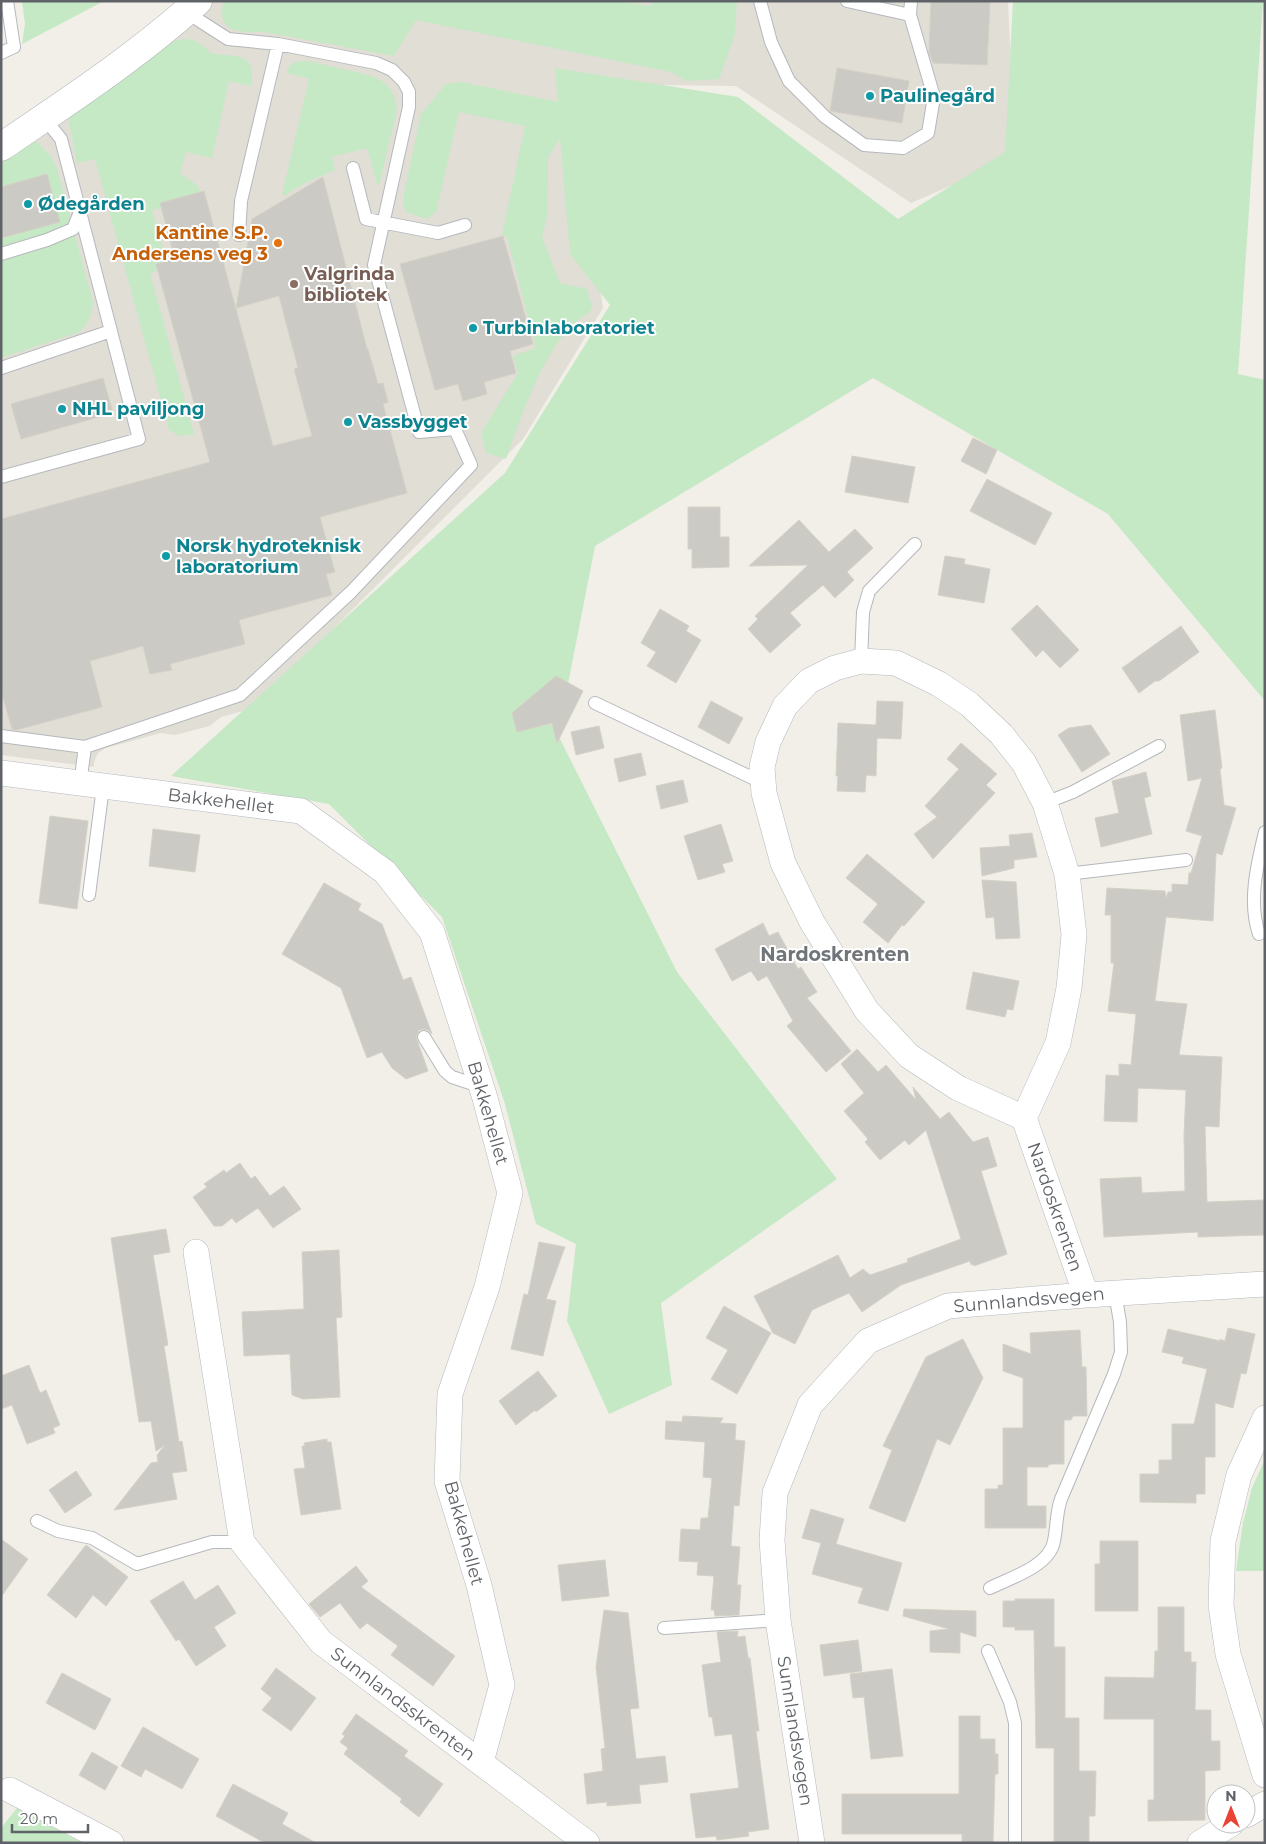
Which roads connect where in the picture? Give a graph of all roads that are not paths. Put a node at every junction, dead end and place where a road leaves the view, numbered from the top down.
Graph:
1 (7, 1) edge
2 (760, 1) edge
3 (847, 1) edge
4 (910, 1) edge
5 (192, 6) edge
6 (910, 15) junction
7 (278, 44) junction
8 (1, 53) edge
9 (44, 118) junction
10 (1, 147) edge
11 (354, 168) dead end
12 (80, 212) junction
13 (382, 223) junction
14 (465, 225) dead end
15 (239, 235) dead end
16 (1, 254) edge
17 (110, 331) junction
18 (1, 368) edge
19 (1, 477) edge
20 (915, 544) dead end
21 (861, 661) junction
22 (595, 703) dead end
23 (1, 736) edge
24 (1158, 746) dead end
25 (85, 747) junction
26 (1, 773) edge
27 (763, 783) junction
28 (92, 785) junction
29 (1046, 803) junction
30 (1265, 832) edge
31 (1186, 860) dead end
32 (1067, 874) junction
33 (89, 895) dead end
34 (1259, 934) dead end
35 (424, 1037) dead end
36 (482, 1087) junction
37 (1024, 1118) junction
38 (196, 1252) dead end
39 (1265, 1284) edge
40 (1115, 1293) junction
41 (1086, 1295) junction
42 (1265, 1418) edge
43 (37, 1521) dead end
44 (242, 1542) junction
45 (990, 1588) dead end
46 (778, 1620) junction
47 (664, 1628) dead end
48 (988, 1651) dead end
49 (481, 1762) junction
50 (1265, 1775) edge
51 (10, 1790) dead end
52 (1215, 1834) edge
53 (111, 1843) edge
54 (587, 1843) edge
55 (812, 1843) edge
56 (1015, 1843) edge
57 (1200, 1843) edge

1 - 8 lane
2 - 6 lane
3 - 6 lane
4 - 6 lane
5 - 7 lane
5 - 9 street
7 - 13 lane
7 - 15 lane
9 - 10 street
9 - 12 lane
11 - 13 lane
12 - 16 lane
12 - 17 lane
13 - 14 lane
13 - 25 lane
17 - 18 lane
17 - 19 lane
20 - 21 lane
21 - 27 street
21 - 29 street
22 - 27 lane
23 - 25 lane
24 - 29 lane
25 - 28 lane
26 - 28 street, Bakkehellet
27 - 37 street
28 - 33 lane
28 - 36 street, Bakkehellet
29 - 32 street
30 - 34 lane
31 - 32 lane
32 - 37 street
35 - 36 lane
36 - 49 street, Bakkehellet
37 - 41 street, Nardoskrenten
38 - 44 street, Sunnlandsskrenten
39 - 40 street, Sunnlandsvegen
40 - 41 street, Sunnlandsvegen
40 - 45 lane, Sunnlandsvegen
41 - 46 street, Sunnlandsvegen
42 - 50 street
43 - 44 lane
44 - 49 street, Sunnlandsskrenten
46 - 47 lane
46 - 55 street, Sunnlandsvegen
48 - 56 lane
49 - 54 street, Sunnlandsskrenten
51 - 53 street
52 - 57 street

